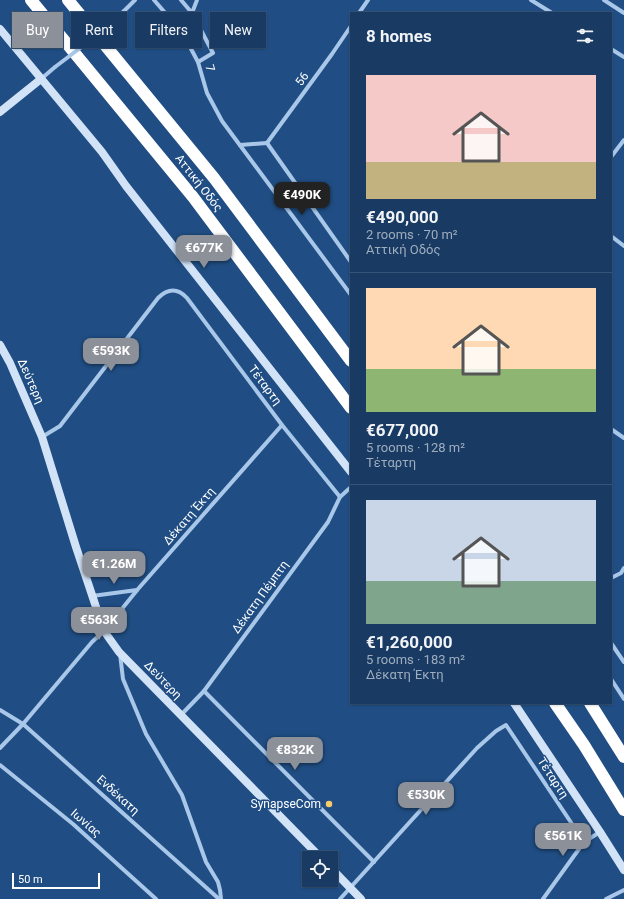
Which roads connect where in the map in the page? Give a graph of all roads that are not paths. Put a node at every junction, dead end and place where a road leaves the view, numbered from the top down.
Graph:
1 (32, 0) edge
2 (68, 0) edge
3 (135, 0) edge
4 (154, 0) edge
5 (181, 0) edge
6 (197, 0) edge
7 (368, 0) edge
8 (531, 0) edge
9 (604, 0) edge
10 (191, 12) edge
11 (192, 12) edge
12 (361, 12) edge
13 (550, 12) edge
14 (624, 13) edge
15 (350, 27) edge
16 (0, 29) edge
17 (202, 32) edge
18 (612, 50) edge
19 (624, 57) edge
20 (198, 62) junction
21 (41, 78) junction
22 (0, 112) edge
23 (624, 140) edge
24 (267, 143) junction
25 (240, 145) junction
26 (612, 156) edge
27 (612, 237) edge
28 (624, 246) edge
29 (350, 261) edge
30 (350, 294) edge
31 (0, 345) edge
32 (3, 355) edge
33 (350, 360) edge
34 (350, 407) edge
35 (282, 425) junction
36 (612, 430) edge
37 (42, 437) junction
38 (624, 438) edge
39 (350, 471) edge
40 (350, 488) edge
41 (340, 497) junction
42 (624, 568) edge
43 (612, 578) edge
44 (138, 590) junction
45 (92, 596) junction
46 (104, 631) junction
47 (612, 644) edge
48 (119, 652) junction
49 (624, 662) edge
50 (612, 681) edge
51 (204, 691) junction
52 (624, 699) edge
53 (515, 704) edge
54 (556, 704) edge
55 (591, 704) edge
56 (0, 710) edge
57 (181, 716) junction
58 (23, 724) junction
59 (0, 748) edge
60 (624, 757) edge
61 (0, 765) edge
62 (624, 810) edge
63 (600, 832) junction
64 (584, 842) junction
65 (314, 851) edge
66 (374, 862) junction
67 (624, 870) edge
68 (338, 875) edge
69 (351, 888) junction
70 (624, 890) edge
71 (156, 899) edge
72 (220, 899) edge
73 (340, 899) edge
74 (361, 899) edge
75 (543, 899) edge
76 (606, 899) edge

1 - 34 highway, Αττική Οδός
2 - 33 highway, Αττική Οδός
3 - 21 street, bridge
4 - 20 street, 7
5 - 10 street
6 - 11 street
7 - 12 street
8 - 13 street
9 - 14 street
15 - 24 street, 56
16 - 21 street
17 - 20 street
18 - 19 street
20 - 25 street, 7
21 - 22 street
21 - 39 street
23 - 26 street
24 - 25 street
24 - 29 street
25 - 30 street, 7
27 - 28 street
31 - 32 street, Δεύτερη
32 - 37 street, Δεύτερη
35 - 37 street, Τέταρτη
35 - 41 street, Τέταρτη
35 - 44 street, Δέκατη Έκτη
36 - 38 street
37 - 45 street, Δεύτερη
40 - 41 street, Δέκατη Πέμπτη
41 - 51 street, Δέκατη Πέμπτη
42 - 43 street
44 - 45 street
44 - 46 street, Δέκατη Έκτη
45 - 46 street, Δεύτερη
46 - 48 street, Δεύτερη
46 - 58 street, Δέκατη Έκτη
47 - 49 street
48 - 57 street, Δεύτερη
48 - 72 street
50 - 52 street
51 - 57 street, Δέκατη Πέμπτη
51 - 66 street
53 - 63 street
54 - 62 highway
55 - 60 highway
56 - 58 street, Ενδέκατη
57 - 65 street, Δεύτερη
58 - 59 street, Δέκατη Έκτη
58 - 72 street, Ενδέκατη
61 - 71 street, Ιωνίας
63 - 64 street
63 - 67 street
64 - 66 street, Τέταρτη
64 - 75 street
66 - 69 street
68 - 69 street
69 - 73 street
69 - 74 street
70 - 76 street

